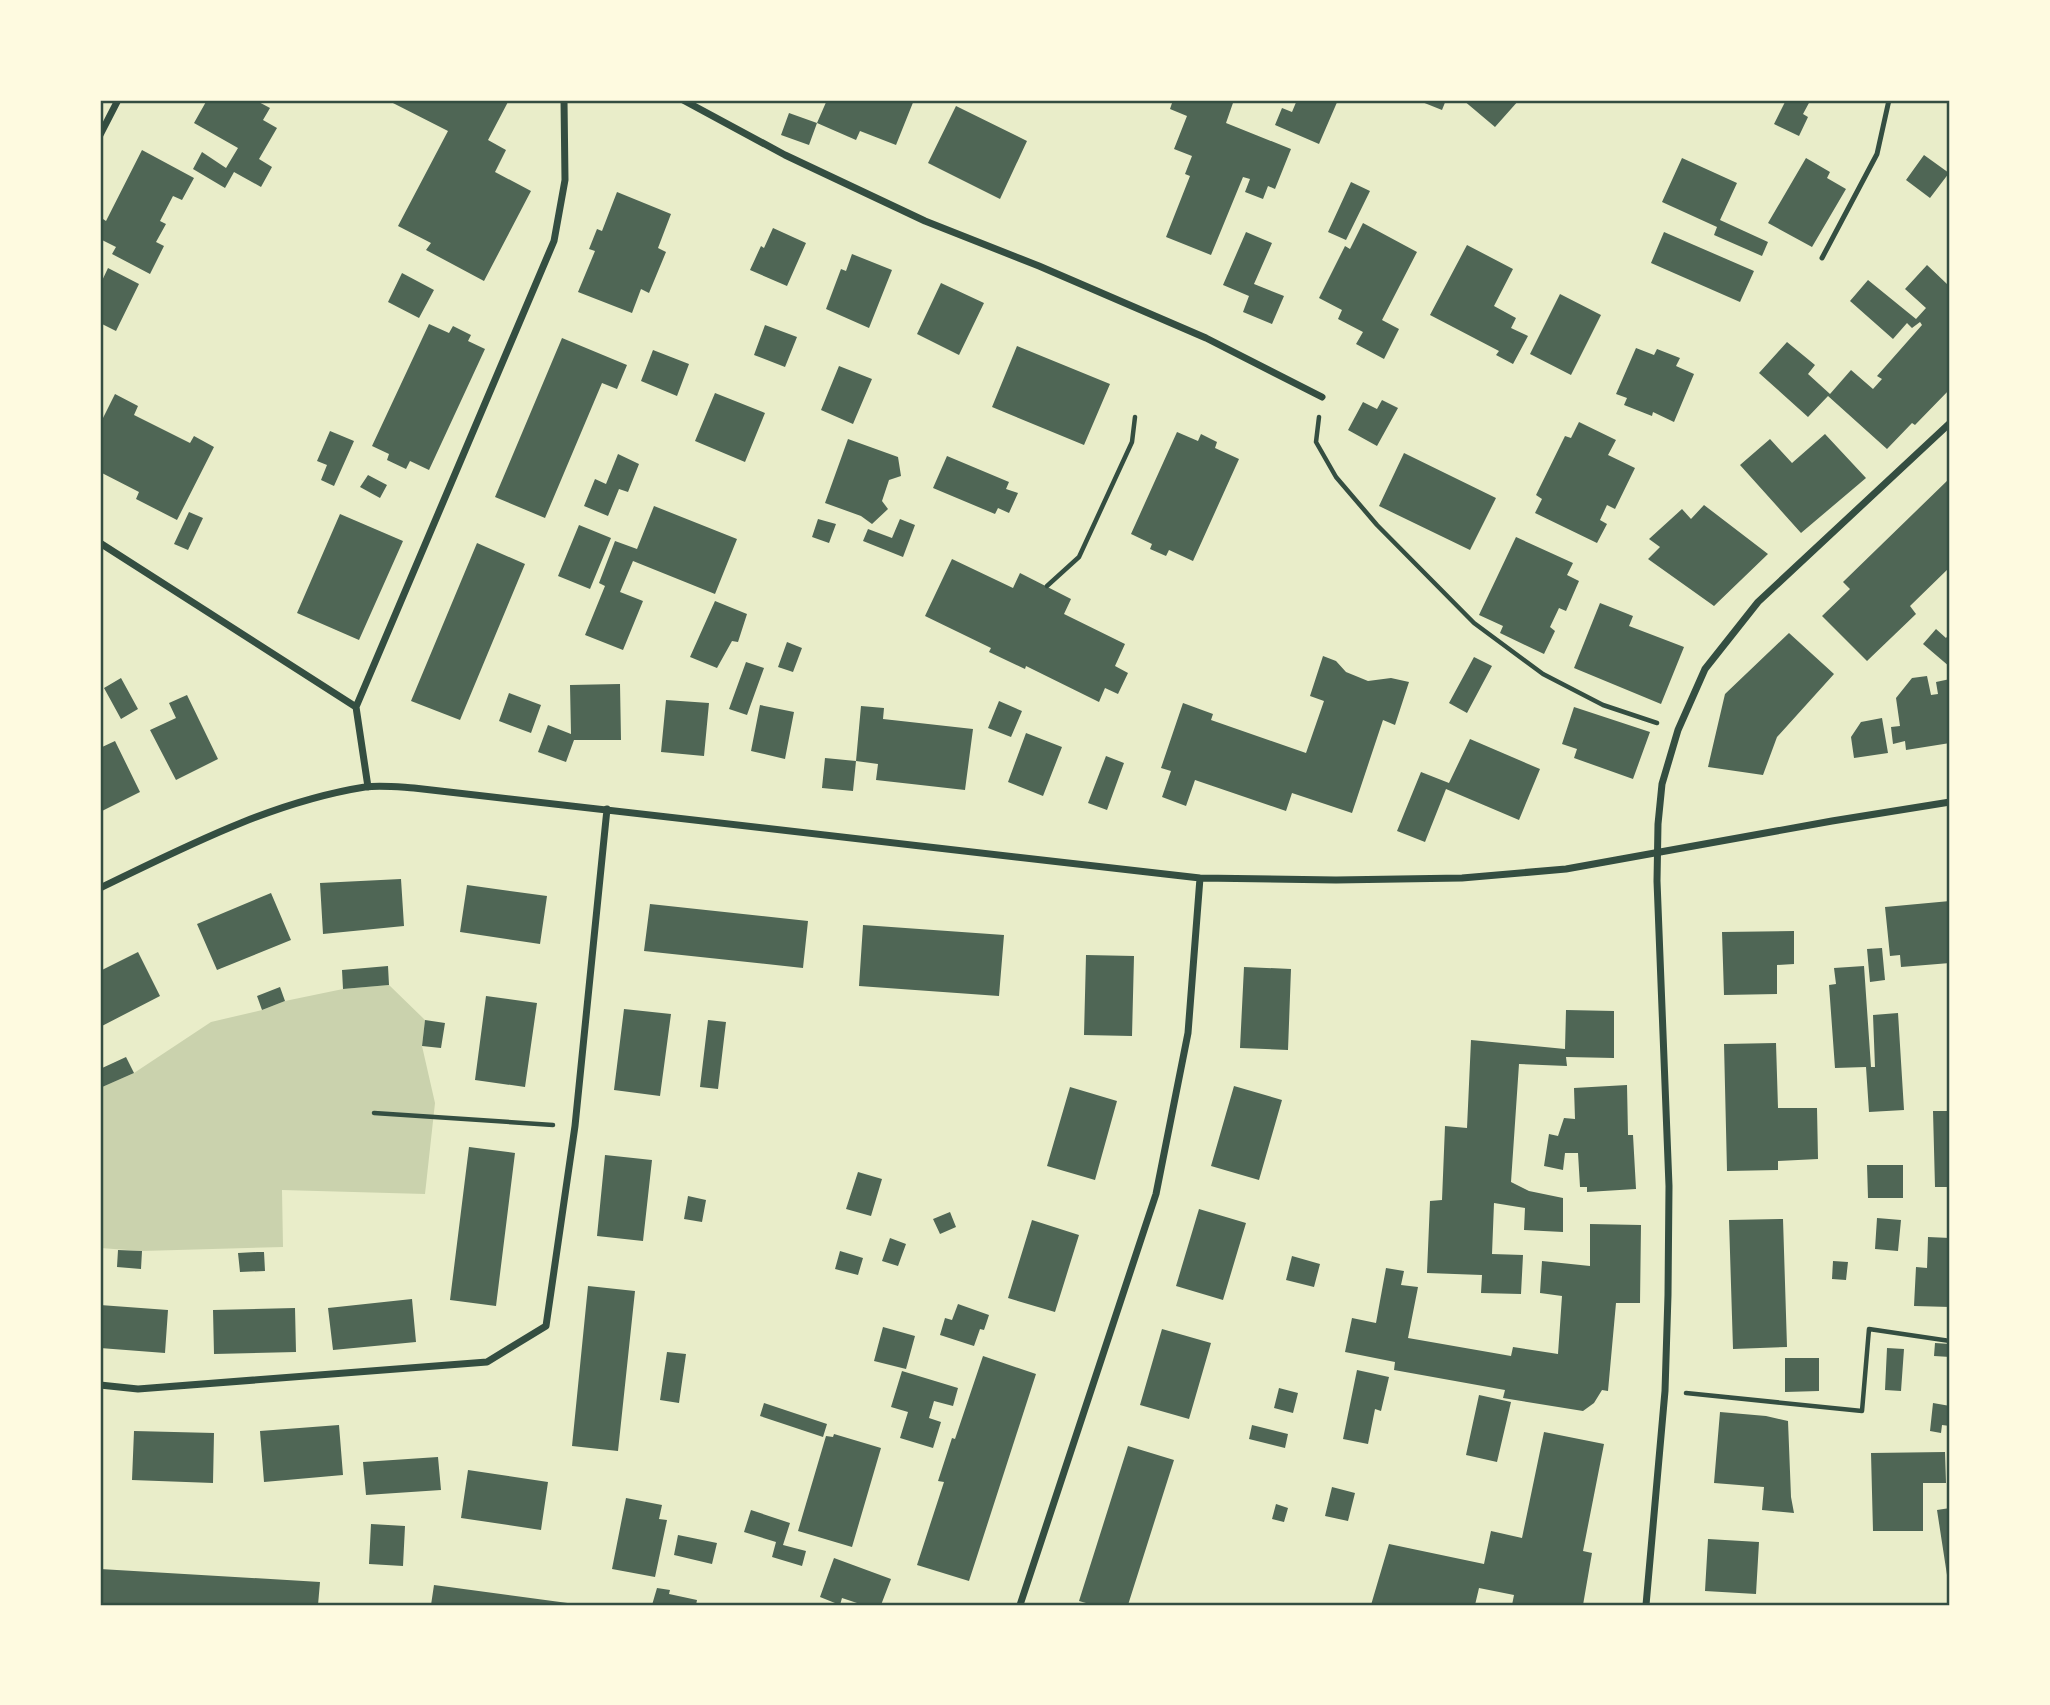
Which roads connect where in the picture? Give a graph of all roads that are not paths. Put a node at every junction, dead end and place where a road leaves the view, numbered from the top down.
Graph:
1 (118, 100) edge
2 (564, 100) edge
3 (683, 100) edge
4 (1889, 100) edge
5 (100, 135) edge
6 (1822, 258) dead end
7 (1322, 397) road end
8 (1950, 423) edge
9 (100, 543) edge
10 (356, 707) junction
11 (368, 787) junction
12 (1950, 802) edge
13 (607, 809) junction
14 (1658, 854) junction
15 (1200, 878) junction
16 (100, 888) edge
17 (100, 1385) edge
18 (1020, 1605) edge
19 (1646, 1605) edge

1 - 5 street
2 - 10 street
3 - 7 street
4 - 6 lane
8 - 14 street
9 - 10 street
10 - 11 street
11 - 13 street
11 - 16 street
12 - 14 street
13 - 15 street
13 - 17 street
14 - 15 street
14 - 19 street
15 - 18 street

